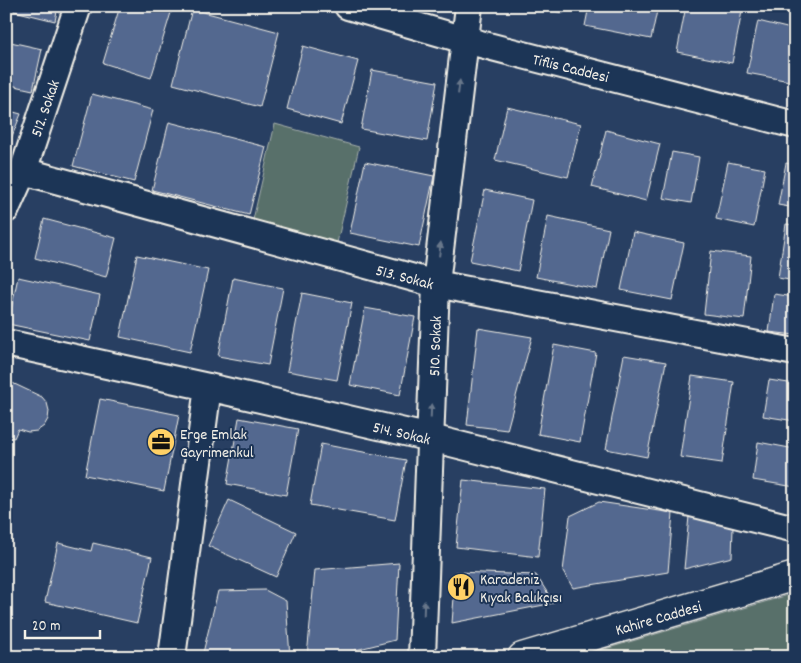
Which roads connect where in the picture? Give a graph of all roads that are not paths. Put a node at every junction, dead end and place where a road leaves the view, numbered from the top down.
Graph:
1 (78, 6) edge
2 (348, 6) edge
3 (469, 6) edge
4 (465, 40) junction
5 (795, 125) edge
6 (22, 171) junction
7 (6, 209) edge
8 (436, 284) junction
9 (6, 343) edge
10 (795, 352) edge
11 (208, 387) junction
12 (430, 438) junction
13 (795, 529) edge
14 (795, 576) edge
15 (172, 657) edge
16 (422, 657) edge
17 (522, 657) edge

1 - 6 street, 512. Sokak
2 - 4 street, Tiflis Caddesi
3 - 4 street, 510. Sokak
4 - 5 street, Tiflis Caddesi
8 -> 4 street, 510. Sokak
6 - 7 street, 512. Sokak
6 - 8 street, 513. Sokak
8 - 10 street, 513. Sokak
12 -> 8 street, 510. Sokak
9 - 11 street, 514. Sokak
11 - 12 street, 514. Sokak
11 - 15 street
12 - 13 street, 514. Sokak
16 -> 12 street, 510. Sokak
14 - 17 main road, Kahire Caddesi

